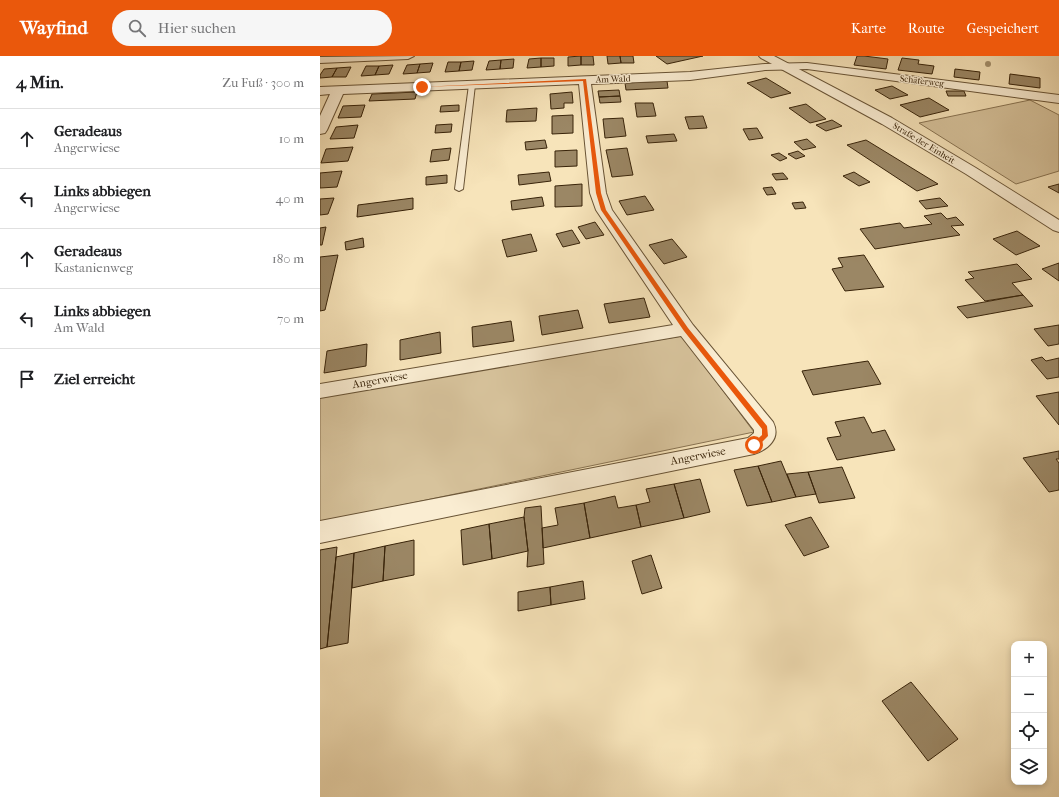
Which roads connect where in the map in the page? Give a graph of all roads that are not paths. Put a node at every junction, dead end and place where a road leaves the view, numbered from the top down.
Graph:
1 (408, 56) edge
2 (765, 56) edge
3 (320, 60) edge
4 (809, 61) edge
5 (785, 67) junction
6 (585, 80) junction
7 (472, 85) junction
8 (320, 91) edge
9 (338, 91) junction
10 (1059, 99) edge
11 (320, 130) edge
12 (459, 188) dead end
13 (1059, 227) edge
14 (686, 329) junction
15 (320, 391) edge
16 (320, 532) edge

1 - 3 street
2 - 5 street, Straße der Einheit
4 - 5 street, Schäferweg
4 - 10 street, Schäferweg
5 - 6 street, Am Wald
5 - 13 street, Straße der Einheit
6 - 7 street, Am Wald
6 - 14 street
7 - 9 street, Am Wald
7 - 12 lane
8 - 9 street, Am Wald
9 - 11 street
14 - 15 street, Angerwiese
14 - 16 street, Angerwiese

